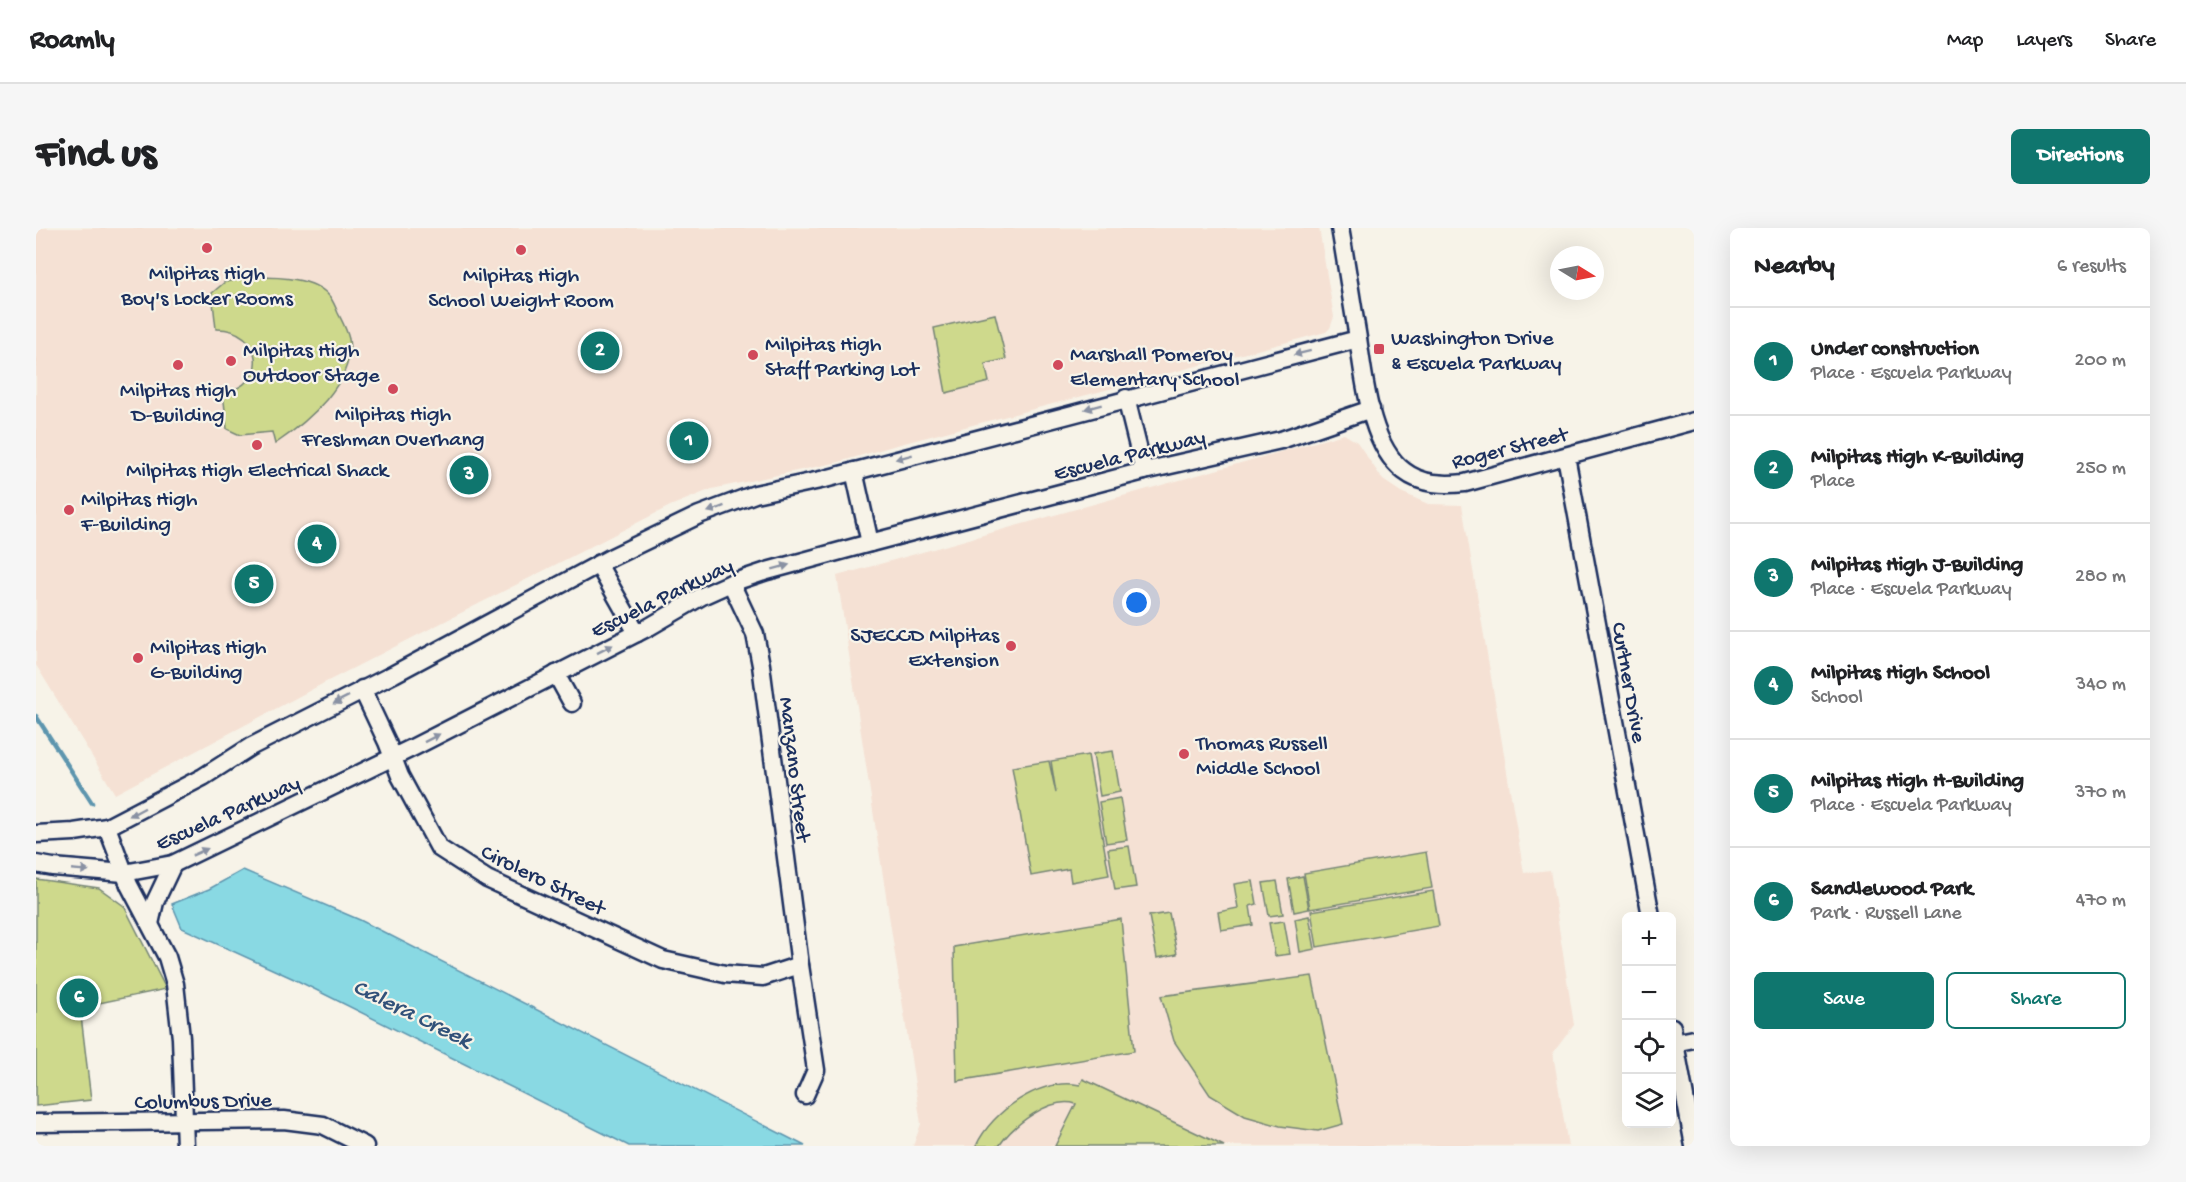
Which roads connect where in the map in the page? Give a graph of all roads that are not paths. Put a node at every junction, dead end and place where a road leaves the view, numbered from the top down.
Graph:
1 (1340, 228) edge
2 (1358, 339) junction
3 (1126, 398) junction
4 (1371, 409) junction
5 (1694, 421) edge
6 (1566, 456) junction
7 (854, 471) junction
8 (1144, 471) junction
9 (870, 543) junction
10 (598, 564) junction
11 (731, 583) junction
12 (637, 633) junction
13 (556, 674) junction
14 (362, 689) junction
15 (572, 703) dead end
16 (393, 757) junction
17 (107, 827) junction
18 (36, 834) edge
19 (36, 864) edge
20 (173, 864) junction
21 (124, 873) junction
22 (1650, 912) edge
23 (150, 924) junction
24 (800, 965) junction
25 (1676, 1036) edge
26 (1694, 1039) edge
27 (1676, 1051) edge
28 (805, 1095) dead end
29 (184, 1122) junction
30 (36, 1123) edge
31 (184, 1146) edge
32 (365, 1146) edge
33 (1694, 1146) edge

1 - 2 street, Roger Street
2 -> 3 street, Escuela Parkway
2 - 4 street, Roger Street
3 -> 7 street, Escuela Parkway
3 - 8 street
4 - 6 street, Roger Street
4 - 8 street, Escuela Parkway
5 - 6 street, Roger Street
6 - 22 street, Curtner Drive
7 - 9 street
7 -> 10 street, Escuela Parkway
8 - 9 street, Escuela Parkway
11 -> 9 street, Escuela Parkway
10 - 12 street
10 - 14 street, Escuela Parkway
11 - 12 street, Escuela Parkway
11 - 24 street, Manzano Street
13 -> 12 street, Escuela Parkway
13 - 15 street
16 -> 13 street, Escuela Parkway
14 - 16 street, Cirolero Street
14 -> 17 street, Escuela Parkway
20 -> 16 street, Escuela Parkway
16 - 24 street, Cirolero Street
17 - 18 street, Escuela Parkway
17 - 21 street
19 -> 21 street, Escuela Parkway
20 - 21 street, Escuela Parkway
20 - 23 street
21 - 23 street
23 - 29 street
24 - 28 street, Manzano Street
25 - 26 street
27 - 33 street
29 - 30 street, Columbus Drive
29 - 31 street
29 - 32 street, Columbus Drive

